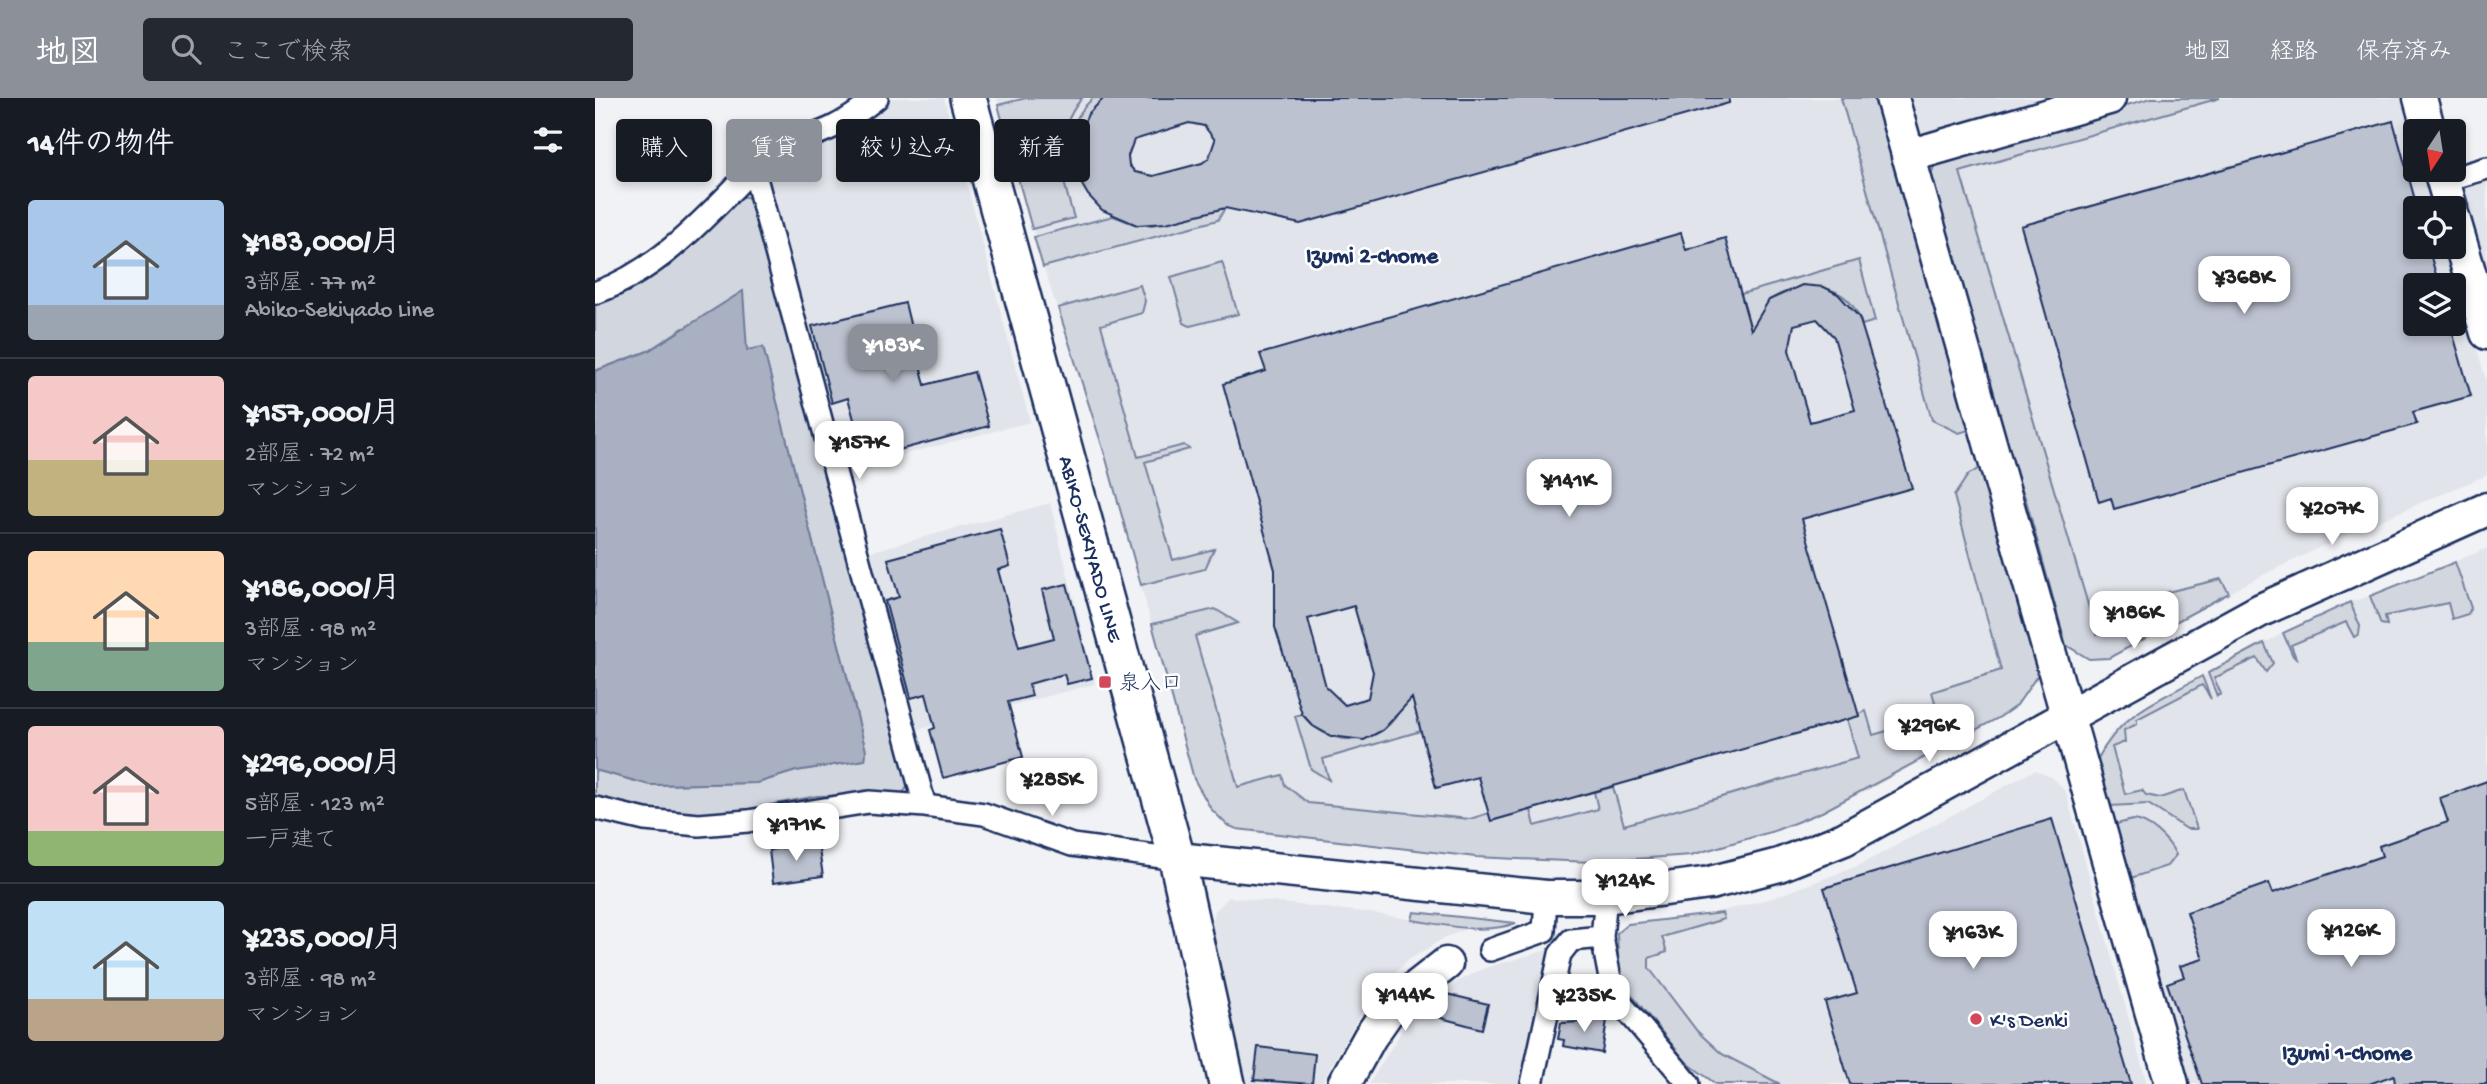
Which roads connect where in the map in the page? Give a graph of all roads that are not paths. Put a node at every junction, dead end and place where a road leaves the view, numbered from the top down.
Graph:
1 (877, 98) edge
2 (968, 98) edge
3 (1892, 98) edge
4 (2109, 98) edge
5 (2420, 98) edge
6 (2426, 119) edge
7 (822, 132) edge
8 (1908, 156) junction
9 (2487, 168) edge
10 (739, 182) edge
11 (758, 182) edge
12 (2445, 186) edge
13 (2465, 259) edge
14 (595, 293) edge
15 (2487, 333) edge
16 (2487, 509) edge
17 (2067, 718) junction
18 (925, 807) junction
19 (595, 808) edge
20 (1177, 859) junction
21 (1546, 897) junction
22 (1606, 897) junction
23 (1602, 937) junction
24 (1490, 950) dead end
25 (1446, 964) dead end
26 (1227, 1084) edge
27 (1344, 1084) edge
28 (1532, 1084) edge
29 (1689, 1084) edge
30 (2172, 1084) edge

1 - 7 street
2 - 20 main road, ABIKO-SEKIYADO LINE
3 - 8 street
4 - 8 street
5 - 6 street
8 - 17 street
9 - 12 street
10 - 14 street
11 - 18 street
13 - 15 street
16 - 17 street
17 - 22 street
17 - 30 street
18 - 19 street
18 - 20 street
20 - 21 street
20 - 26 main road, ABIKO-SEKIYADO LINE
21 - 22 street
21 - 24 street
22 - 23 street
23 - 28 street
23 - 29 street
25 - 27 street

